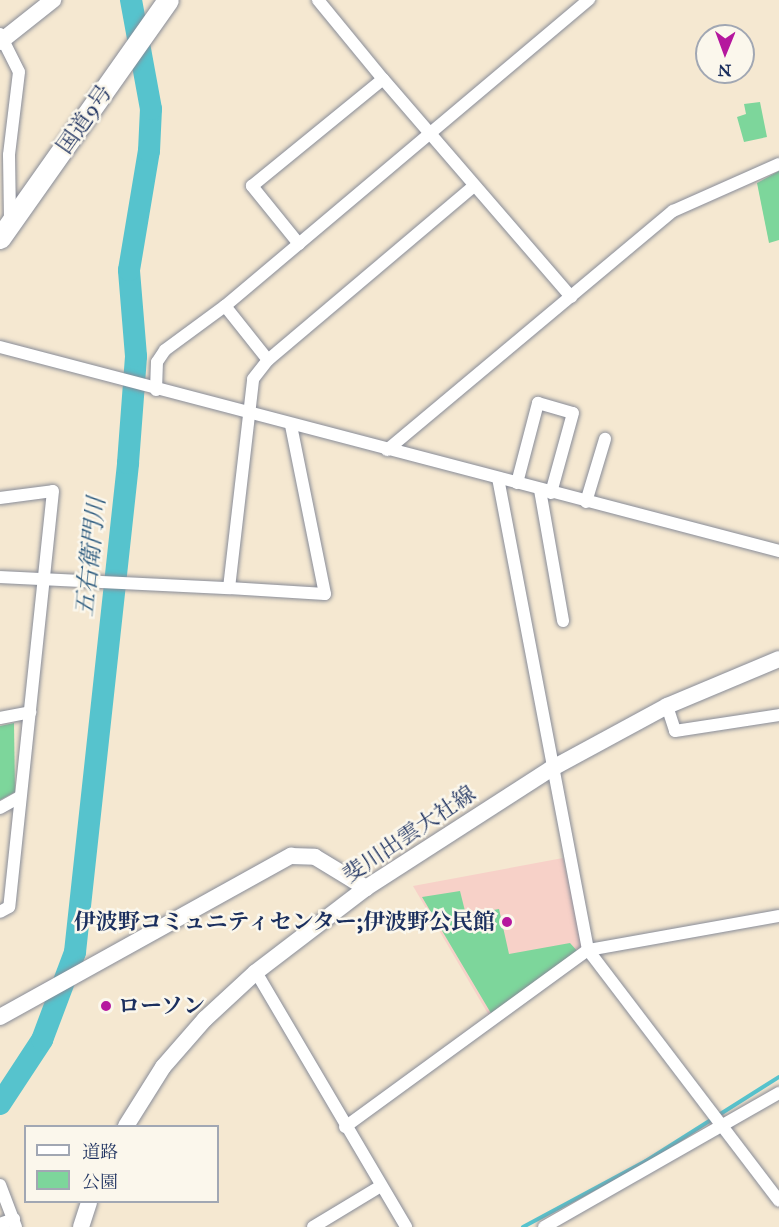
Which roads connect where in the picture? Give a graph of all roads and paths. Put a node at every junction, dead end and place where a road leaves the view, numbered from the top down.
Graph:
1 (53, 0) edge
2 (168, 0) edge
3 (318, 0) edge
4 (589, 0) edge
5 (1, 38) edge
6 (383, 79) junction
7 (429, 134) junction
8 (779, 164) edge
9 (473, 187) junction
10 (5, 231) edge
11 (299, 244) junction
12 (571, 297) junction
13 (225, 306) junction
14 (0, 347) edge
15 (268, 360) junction
16 (154, 389) junction
17 (246, 413) junction
18 (291, 426) junction
19 (604, 439) dead end
20 (387, 450) junction
21 (498, 478) junction
22 (517, 483) junction
23 (545, 491) junction
24 (0, 498) edge
25 (585, 502) junction
26 (779, 551) edge
27 (46, 576) junction
28 (0, 577) edge
29 (229, 588) junction
30 (563, 621) dead end
31 (779, 659) edge
32 (668, 706) junction
33 (30, 712) junction
34 (779, 715) edge
35 (0, 718) edge
36 (551, 769) junction
37 (20, 797) junction
38 (0, 808) edge
39 (366, 888) junction
40 (0, 912) edge
41 (779, 916) edge
42 (588, 950) junction
43 (256, 972) junction
44 (0, 1017) edge
45 (779, 1093) edge
46 (127, 1125) edge
47 (345, 1127) junction
48 (721, 1128) junction
49 (0, 1185) edge
50 (381, 1186) junction
51 (779, 1201) edge
52 (89, 1203) edge
53 (15, 1223) edge
54 (0, 1224) edge
55 (81, 1227) edge
56 (313, 1227) edge
57 (406, 1227) edge
58 (544, 1227) edge

1 - 5 main road
2 - 10 highway, 国道9号
3 - 6 street
4 - 7 street
5 - 10 street
6 - 7 street
6 - 11 street
7 - 9 street
7 - 11 street
8 - 12 street
9 - 12 street
9 - 15 street
11 - 13 street
12 - 20 street
13 - 15 street
13 - 16 street
14 - 16 street
15 - 17 street
16 - 17 street
17 - 18 street
17 - 29 street
18 - 20 street
18 - 29 street
19 - 25 street
20 - 21 street
21 - 22 street
21 - 36 street
22 - 23 street
22 - 23 street
23 - 25 street
23 - 30 street
24 - 27 street
25 - 26 street
27 - 28 street
27 - 29 street
27 - 33 street
31 - 32 main road, 斐川出雲大社線
32 - 34 street
32 - 36 main road, 斐川出雲大社線
33 - 35 street
33 - 37 street
36 - 39 main road, 斐川出雲大社線
36 - 42 street
37 - 38 street
37 - 40 street
39 - 43 main road, 斐川出雲大社線
39 - 44 main road
41 - 42 street
42 - 47 street
42 - 48 street
43 - 46 main road, 斐川出雲大社線
43 - 47 street
45 - 48 street
47 - 50 street
48 - 51 street
48 - 58 street
49 - 53 street
50 - 56 street
50 - 57 street
52 - 55 main road
53 - 54 street

